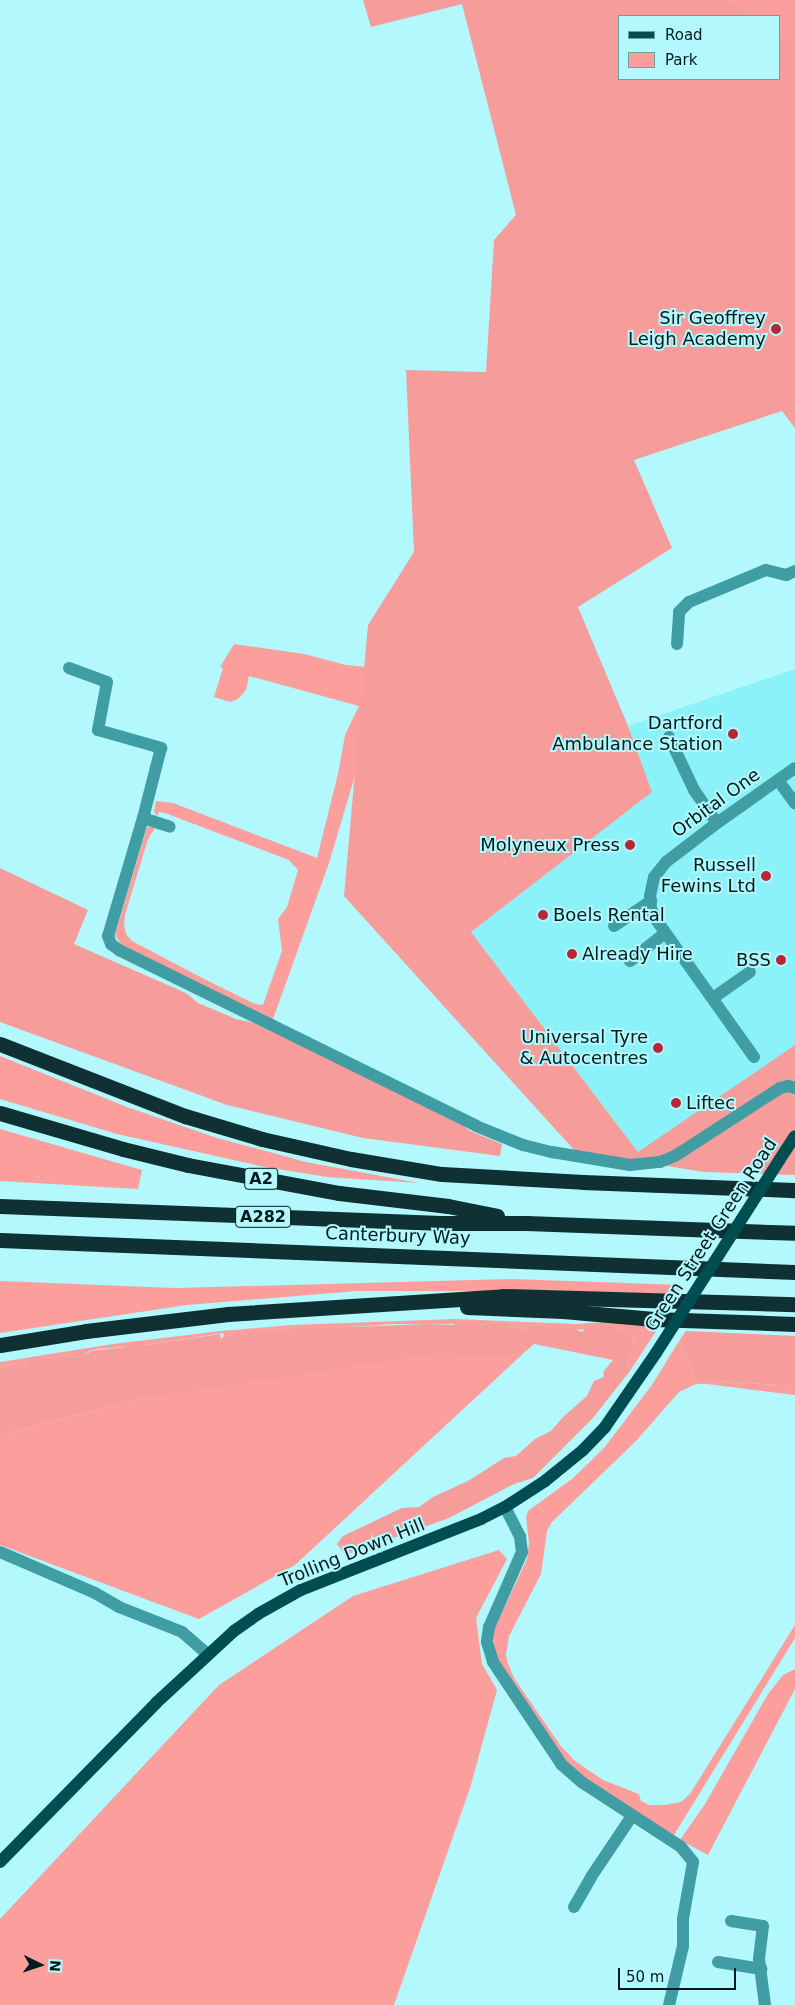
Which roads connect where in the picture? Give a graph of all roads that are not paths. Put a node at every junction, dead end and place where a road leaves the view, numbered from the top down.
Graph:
1 (795, 572) edge
2 (677, 644) dead end
3 (69, 668) dead end
4 (669, 737) dead end
5 (795, 768) edge
6 (778, 780) junction
7 (795, 802) edge
8 (144, 818) junction
9 (716, 823) junction
10 (170, 827) dead end
11 (650, 901) junction
12 (614, 926) dead end
13 (665, 933) junction
14 (630, 961) dead end
15 (750, 972) dead end
16 (713, 998) junction
17 (0, 1044) edge
18 (754, 1057) dead end
19 (795, 1088) edge
20 (0, 1113) edge
21 (795, 1136) edge
22 (795, 1190) edge
23 (0, 1206) edge
24 (526, 1222) junction
25 (795, 1233) edge
26 (0, 1240) edge
27 (795, 1272) edge
28 (400, 1304) junction
29 (795, 1304) edge
30 (795, 1324) edge
31 (0, 1345) edge
32 (656, 1353) joint
33 (505, 1507) junction
34 (0, 1552) edge
35 (207, 1654) junction
36 (632, 1816) junction
37 (0, 1862) edge
38 (574, 1907) dead end
39 (731, 1921) dead end
40 (718, 1962) dead end
41 (761, 1969) junction
42 (669, 2005) edge
43 (765, 2005) edge

1 - 2 street
3 - 8 street
4 - 9 street
5 - 6 street, Orbital One
6 - 7 street
6 - 9 street, Orbital One
8 - 10 street
8 - 19 street
9 - 11 street, Orbital One
11 - 12 street
11 - 13 street
13 - 14 street
13 - 16 street
15 - 16 street
16 - 18 street
17 - 22 highway
20 - 24 highway, A2
21 - 32 main road, Green Street Green Road, bridge
23 - 24 highway, Canterbury Way / A282
24 - 25 highway, Canterbury Way / A282
26 - 27 highway, Canterbury Way / A282
28 - 29 highway
28 - 30 highway
28 - 31 highway
32 - 33 main road, Trolling Down Hill
33 - 35 main road, Trolling Down Hill
33 - 36 street
34 - 35 street
35 - 37 main road, Trolling Down Hill
36 - 38 street
36 - 42 street
39 - 41 street
40 - 41 street
41 - 43 street

